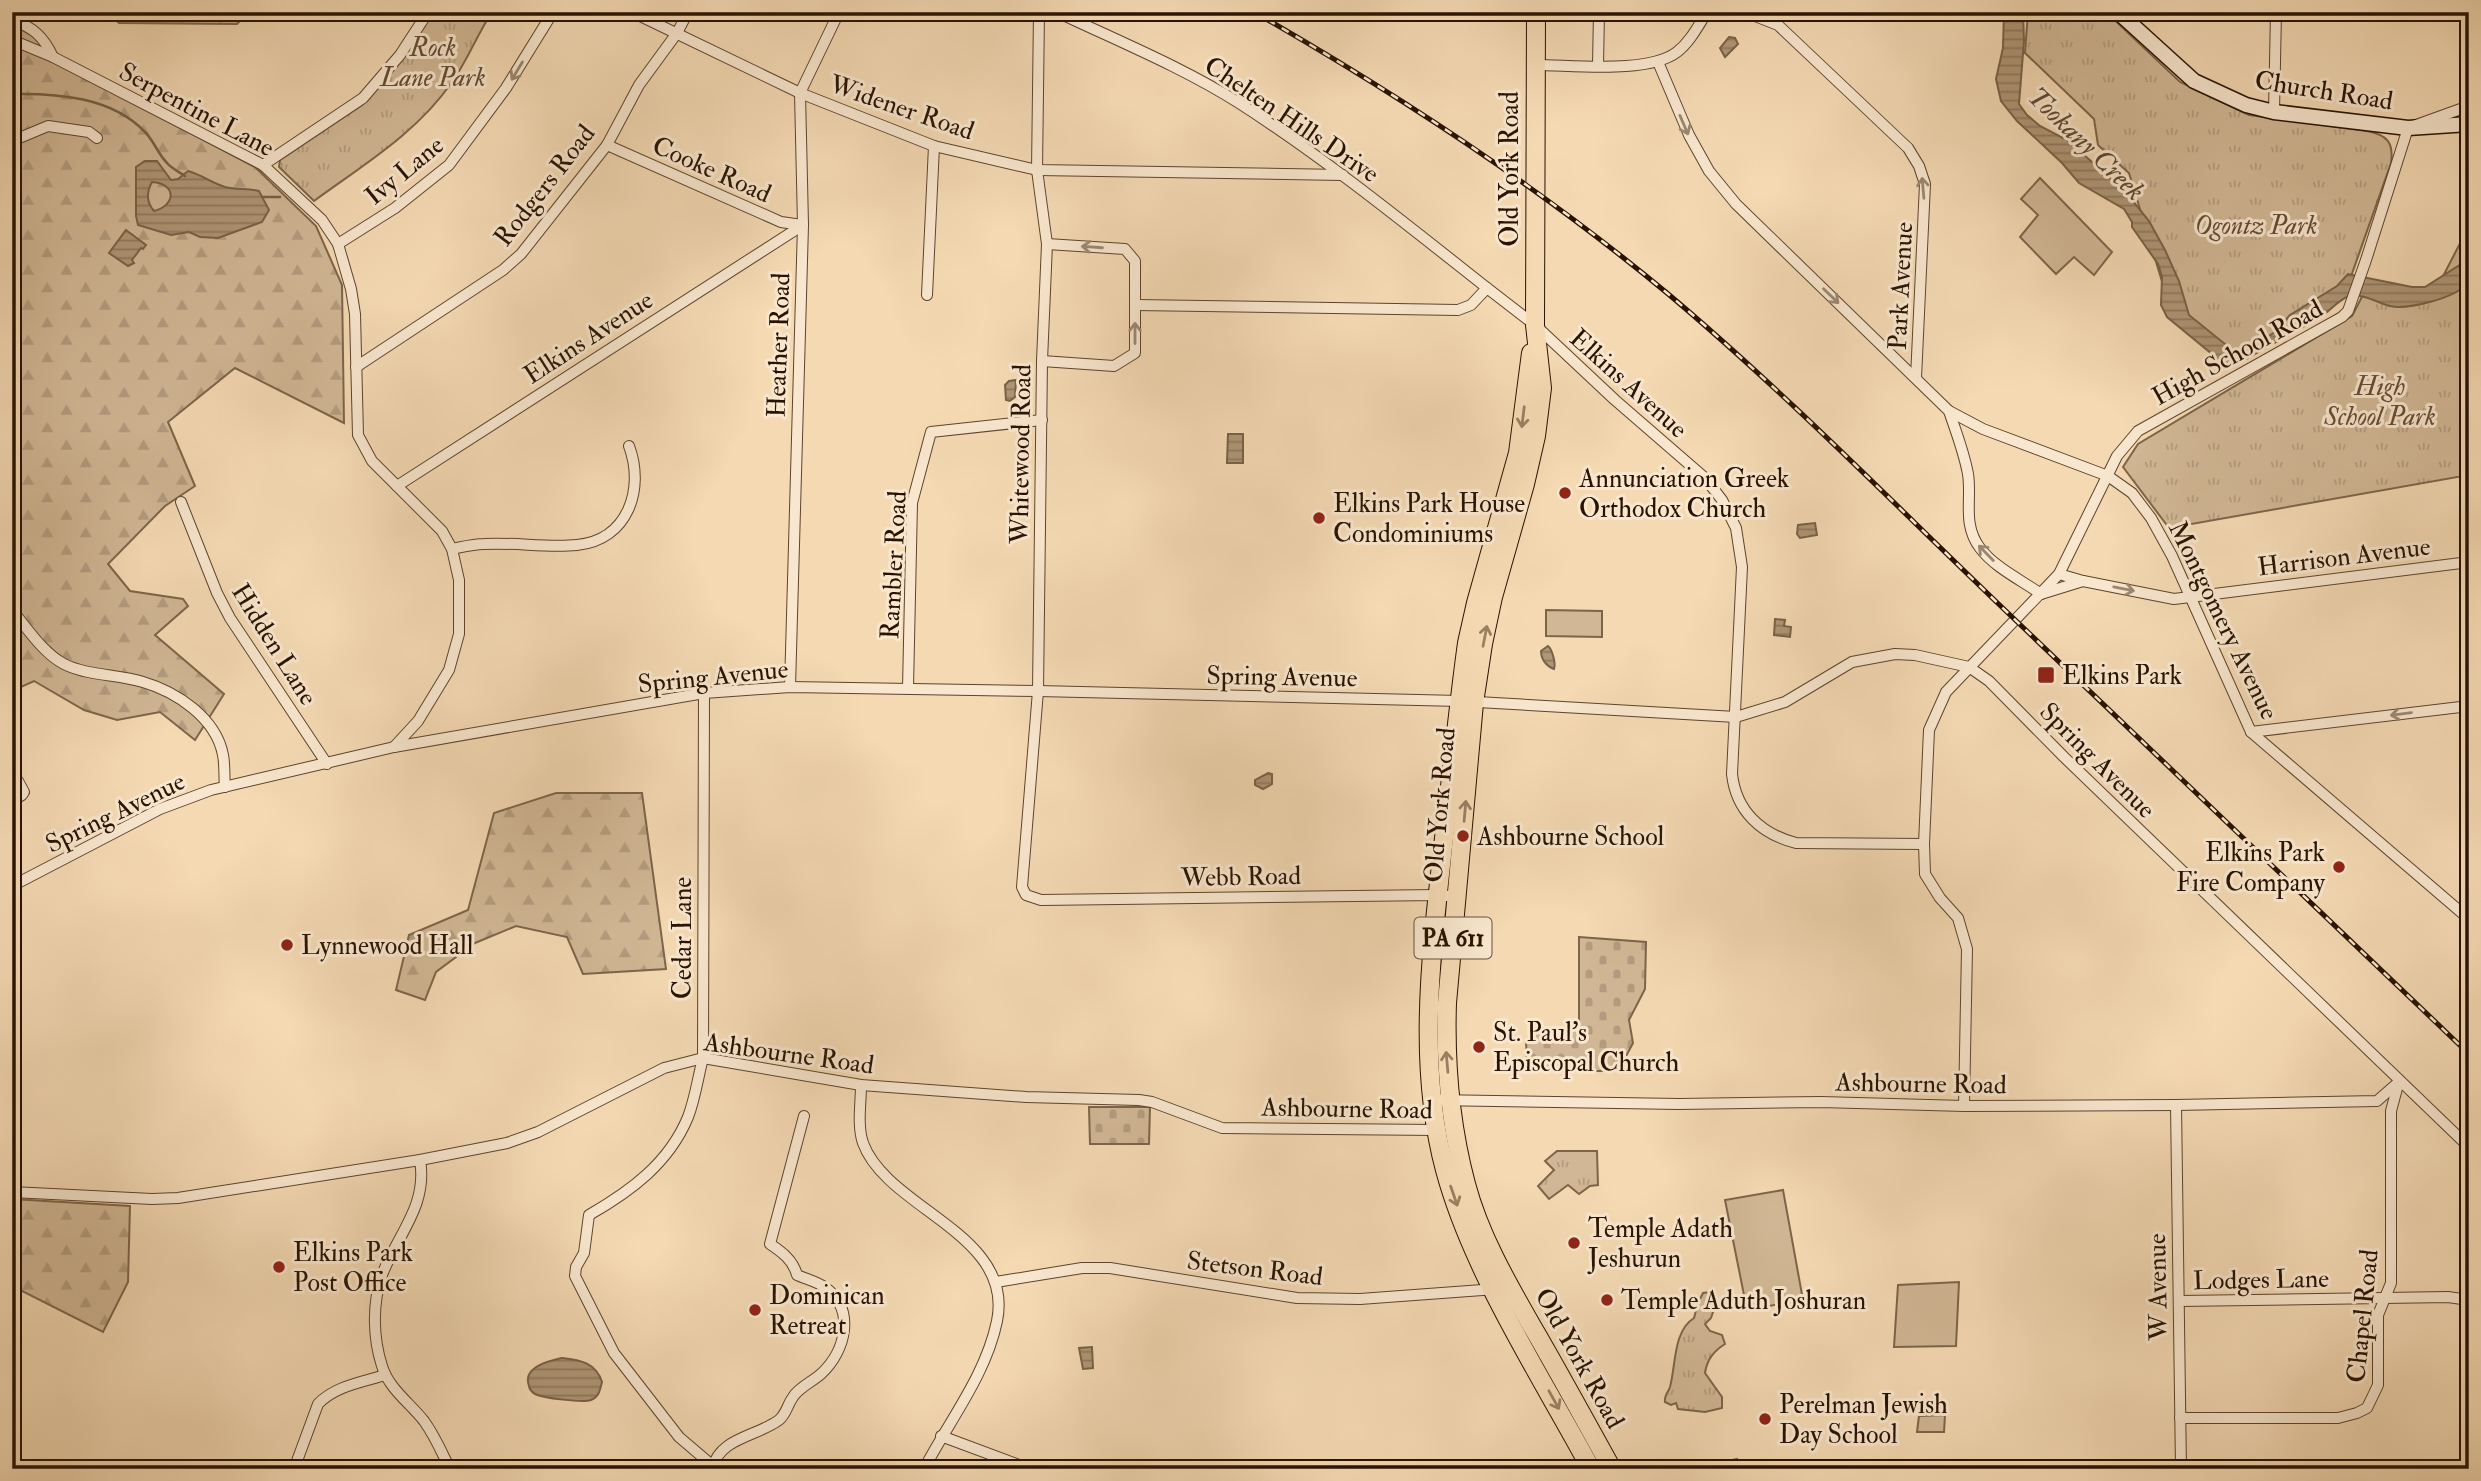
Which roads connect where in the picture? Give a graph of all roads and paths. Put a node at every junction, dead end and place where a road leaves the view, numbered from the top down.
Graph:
1 (428, 12) edge
2 (553, 12) edge
3 (632, 12) edge
4 (688, 12) edge
5 (839, 12) edge
6 (1039, 12) edge
7 (1057, 12) edge
8 (1536, 12) edge
9 (1599, 12) edge
10 (1707, 12) edge
11 (1745, 12) edge
12 (2118, 12) edge
13 (2276, 12) edge
14 (12, 20) edge
15 (677, 33) junction
16 (12, 40) edge
17 (53, 57) junction
18 (1658, 62) junction
19 (1536, 65) junction
20 (1598, 65) junction
21 (800, 93) junction
22 (2469, 106) edge
23 (2274, 112) junction
24 (2469, 124) edge
25 (2409, 128) junction
26 (97, 138) dead end
27 (12, 141) edge
28 (607, 145) junction
29 (934, 146) junction
30 (263, 164) junction
31 (1037, 170) junction
32 (1343, 175) junction
33 (803, 225) junction
34 (338, 244) junction
35 (1047, 244) junction
36 (1487, 288) junction
37 (927, 295) dead end
38 (1135, 305) junction
39 (1535, 325) junction
40 (1042, 361) junction
41 (356, 367) junction
42 (1916, 378) junction
43 (1949, 411) junction
44 (1042, 419) junction
45 (629, 446) dead end
46 (2108, 476) junction
47 (397, 486) junction
48 (181, 502) dead end
49 (452, 549) junction
50 (2469, 562) edge
51 (2059, 574) junction
52 (2083, 581) junction
53 (2040, 594) junction
54 (2190, 597) junction
55 (12, 610) edge
56 (1969, 667) junction
57 (790, 687) junction
58 (908, 688) junction
59 (1038, 691) junction
60 (704, 693) junction
61 (1467, 702) junction
62 (2469, 706) edge
63 (1736, 716) junction
64 (2251, 732) junction
65 (394, 747) junction
66 (327, 764) junction
67 (12, 777) edge
68 (225, 787) junction
69 (12, 801) edge
70 (1924, 844) junction
71 (12, 886) edge
72 (1026, 895) joint
73 (1438, 895) junction
74 (1457, 897) junction
75 (2469, 919) edge
76 (703, 1058) junction
77 (2400, 1081) junction
78 (861, 1085) junction
79 (1442, 1099) junction
80 (2176, 1105) junction
81 (1964, 1106) junction
82 (804, 1116) dead end
83 (1444, 1130) junction
84 (2469, 1147) edge
85 (421, 1160) junction
86 (12, 1192) edge
87 (996, 1282) junction
88 (1502, 1288) junction
89 (2385, 1299) junction
90 (2469, 1300) edge
91 (2179, 1301) junction
92 (385, 1375) junction
93 (2180, 1418) junction
94 (941, 1436) junction
95 (712, 1467) edge
96 (294, 1469) edge
97 (450, 1469) edge
98 (924, 1469) edge
99 (1030, 1469) edge
100 (1591, 1469) edge
101 (1612, 1469) edge
102 (2181, 1469) edge

1 - 30 street
2 -> 34 street, Ivy Lane
3 - 15 street, Widener Road
4 - 15 street, Rodgers Road
5 - 21 street, Heather Road
6 - 31 street, Whitewood Road
7 - 32 street, Chelten Hills Drive
8 - 19 highway, Old York Road / PA 611
9 - 20 street
10 - 18 street
42 -> 11 street, Park Avenue
12 - 23 street, Church Road
13 - 23 street
14 - 17 street, Serpentine Lane
15 - 21 street, Widener Road
15 - 28 street, Rodgers Road
16 - 17 street
17 - 30 street, Serpentine Lane
18 - 20 street
18 -> 42 street
19 - 20 street
19 - 39 highway, Old York Road / PA 611
21 - 29 street, Widener Road
21 - 33 street, Heather Road
22 - 25 street
23 - 25 street, Church Road
24 - 25 street, Church Road
25 - 46 street, High School Road
26 - 27 street
28 - 33 street, Cooke Road
28 - 41 street, Rodgers Road
29 - 31 street, Widener Road
29 - 37 street
30 - 34 street, Serpentine Lane
31 - 32 street, Widener Road
31 - 35 street, Whitewood Road
32 - 36 street, Chelten Hills Drive
33 - 47 street, Elkins Avenue
33 - 57 street, Heather Road
34 - 41 street, Serpentine Lane
38 -> 35 street
35 - 40 street, Whitewood Road
36 - 38 street
36 - 39 street, Elkins Avenue
40 -> 38 street
39 - 61 highway, Old York Road / PA 611
39 - 63 street, Elkins Avenue
40 - 44 street, Whitewood Road
41 - 47 street, Serpentine Lane
42 - 43 street, Park Avenue
43 - 46 street, Montgomery Avenue
53 -> 43 street, Park Avenue
44 - 58 street, Rambler Road
44 - 59 street, Whitewood Road
45 - 49 street
46 - 51 street, High School Road
46 - 54 street, Montgomery Avenue
47 - 49 street, Serpentine Lane
48 - 66 street, Hidden Lane
49 - 65 street, Serpentine Lane
50 - 54 street, Harrison Avenue
51 - 52 street, Harrison Avenue
51 - 53 street
52 - 53 street
52 -> 54 street, Harrison Avenue
53 - 56 street
54 - 64 street, Montgomery Avenue
55 - 68 street
56 - 63 street, Spring Avenue
56 - 70 street
56 - 77 street, Spring Avenue
57 - 58 street, Spring Avenue
57 - 60 street, Spring Avenue
58 - 59 street, Spring Avenue
59 - 61 street, Spring Avenue
59 - 72 street, Whitewood Road
60 - 65 street, Spring Avenue
60 - 76 street, Cedar Lane
61 - 63 street, Spring Avenue
61 - 73 highway, Old York Road / PA 611
74 -> 61 highway, Old York Road / PA 611
62 -> 64 street
63 - 70 street, Elkins Avenue
64 - 75 street, Montgomery Avenue
65 - 66 street, Spring Avenue
66 - 68 street, Spring Avenue
67 - 69 street
68 - 71 street, Spring Avenue
70 - 81 street
72 - 73 street, Webb Road
73 - 74 street, Webb Road
73 - 79 highway, Old York Road / PA 611
79 -> 74 highway, Old York Road / PA 611
76 - 78 street, Ashbourne Road
76 - 85 street, Ashbourne Road
76 - 95 street, Cedar Lane
77 - 80 street, Ashbourne Road
77 - 84 street, Spring Avenue
77 - 89 street, Chapel Road
78 - 83 street, Ashbourne Road
78 - 87 street
79 - 81 street, Ashbourne Road
79 - 83 highway, Old York Road / PA 611
80 - 81 street, Ashbourne Road
80 - 91 street, W Avenue
82 - 95 street
83 - 88 highway, Old York Road / PA 611
85 - 86 street, Ashbourne Road
85 - 92 street
87 - 88 street, Stetson Road
87 - 94 street
88 -> 100 highway, Old York Road / PA 611
88 - 101 highway, Old York Road / PA 611
89 - 90 street, Lodges Lane
89 - 91 street, Lodges Lane
89 - 93 street, Chapel Road
91 - 93 street, W Avenue
92 - 96 street
92 - 97 street
93 - 102 street, W Avenue
94 - 98 street
94 - 99 street

